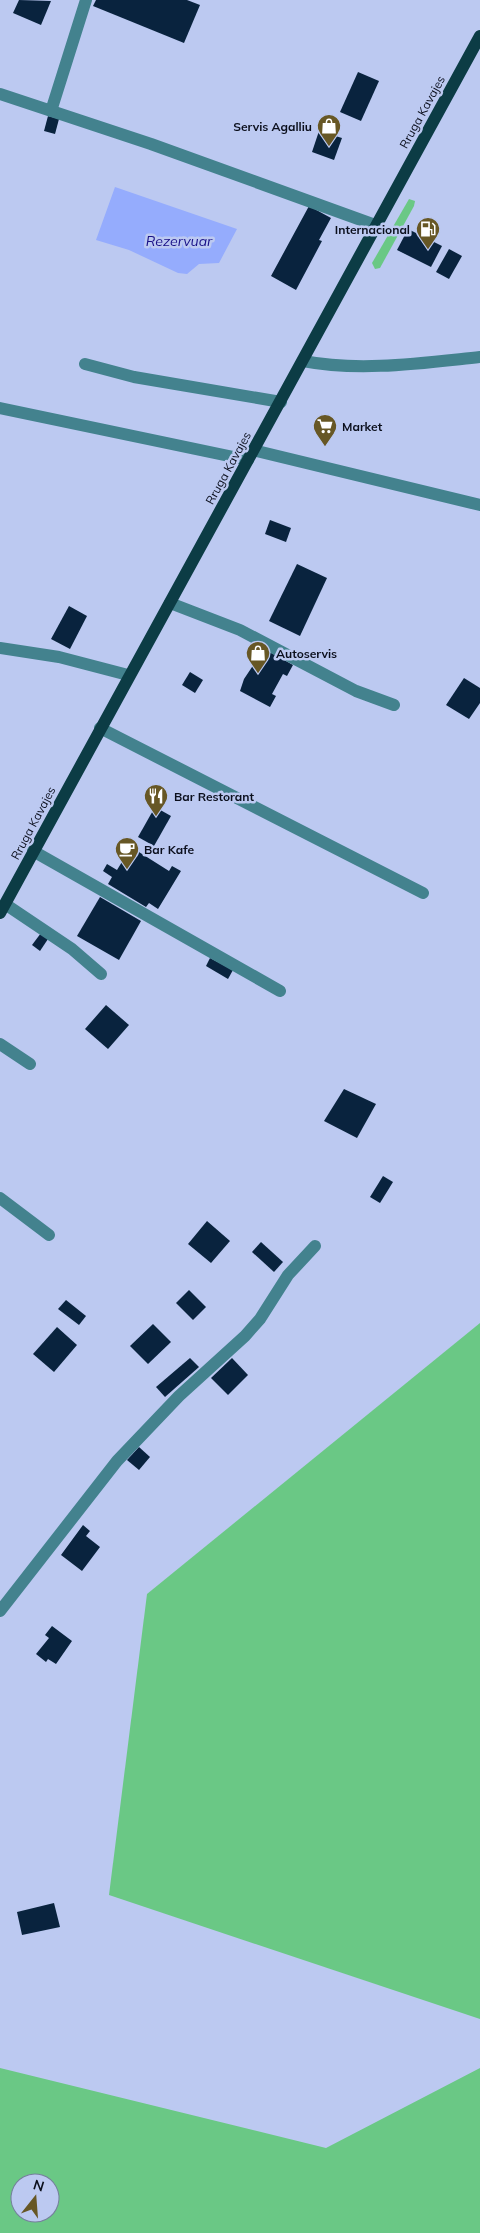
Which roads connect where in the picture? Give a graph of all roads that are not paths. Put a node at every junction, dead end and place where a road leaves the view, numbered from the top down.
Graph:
1 (86, 0) edge
2 (480, 36) edge
3 (0, 94) edge
4 (51, 111) junction
5 (375, 225) junction
6 (480, 357) edge
7 (303, 361) junction
8 (85, 364) dead end
9 (281, 402) junction
10 (0, 408) edge
11 (251, 455) junction
12 (480, 505) edge
13 (170, 604) junction
14 (0, 648) edge
15 (128, 675) junction
16 (394, 705) dead end
17 (100, 728) junction
18 (34, 851) junction
19 (423, 893) dead end
20 (2, 908) edge
21 (101, 974) dead end
22 (280, 991) dead end
23 (0, 1044) edge
24 (30, 1064) dead end
25 (0, 1198) edge
26 (49, 1235) dead end
27 (315, 1246) dead end
28 (0, 1611) edge

1 - 4 street
2 - 5 main road, Rruga Kavajes
3 - 4 street
4 - 5 street
5 - 7 main road, Rruga Kavajes
6 - 7 street
7 - 9 main road, Rruga Kavajes
8 - 9 street
9 - 11 main road, Rruga Kavajes
10 - 11 street
11 - 12 street
11 - 13 main road, Rruga Kavajes
13 - 15 main road, Rruga Kavajes
13 - 16 street
14 - 15 street
15 - 17 main road, Rruga Kavajes
17 - 18 main road, Rruga Kavajes
17 - 19 street
18 - 20 main road, Rruga Kavajes
18 - 22 street
20 - 21 street
23 - 24 street
25 - 26 street
27 - 28 street

